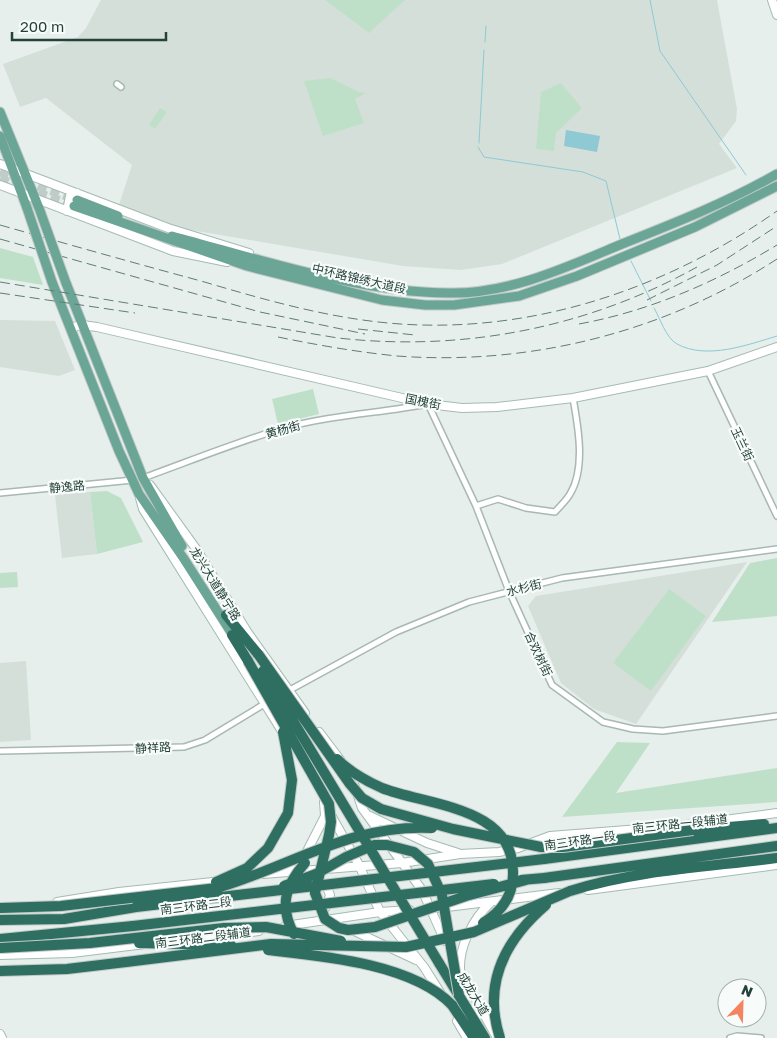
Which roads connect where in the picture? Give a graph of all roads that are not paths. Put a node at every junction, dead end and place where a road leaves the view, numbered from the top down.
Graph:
1 (772, 0) edge
2 (777, 15) edge
3 (0, 112) edge
4 (0, 136) edge
5 (0, 164) edge
6 (13, 168) junction
7 (26, 173) junction
8 (777, 174) edge
9 (0, 185) edge
10 (777, 186) edge
11 (22, 194) junction
12 (35, 198) junction
13 (74, 203) junction
14 (82, 325) junction
15 (70, 328) junction
16 (777, 347) edge
17 (708, 370) junction
18 (573, 398) junction
19 (428, 404) junction
20 (143, 478) junction
21 (134, 480) junction
22 (0, 493) edge
23 (139, 494) junction
24 (476, 506) junction
25 (777, 516) edge
26 (777, 549) edge
27 (509, 591) junction
28 (226, 615) joint
29 (232, 636) joint
30 (253, 658) junction
31 (291, 690) junction
32 (265, 704) junction
33 (777, 716) edge
34 (280, 721) junction
35 (323, 744) junction
36 (0, 751) edge
37 (342, 764) junction
38 (305, 772) junction
39 (324, 802) junction
40 (362, 808) junction
41 (777, 813) edge
42 (777, 826) edge
43 (453, 830) junction
44 (323, 846) junction
45 (777, 846) edge
46 (460, 854) junction
47 (777, 858) edge
48 (402, 862) junction
49 (360, 864) junction
50 (777, 865) edge
51 (292, 873) junction
52 (266, 874) junction
53 (386, 878) joint
54 (526, 880) junction
55 (184, 891) junction
56 (570, 891) junction
57 (255, 894) junction
58 (490, 902) junction
59 (0, 903) edge
60 (0, 908) edge
61 (430, 909) junction
62 (380, 912) junction
63 (324, 919) junction
64 (0, 920) edge
65 (312, 921) junction
66 (453, 937) junction
67 (0, 939) edge
68 (90, 943) junction
69 (0, 948) edge
70 (376, 948) junction
71 (0, 955) edge
72 (347, 962) junction
73 (433, 965) junction
74 (0, 971) edge
75 (460, 972) junction
76 (459, 995) junction
77 (0, 1034) edge
78 (2, 1038) edge
79 (467, 1038) edge
80 (474, 1038) edge
81 (478, 1038) edge
82 (485, 1038) edge
83 (498, 1038) edge
84 (730, 1038) edge
85 (761, 1038) edge

1 - 2 main road
3 - 7 main road, 龙兴大道静宁路
4 - 6 main road, 龙兴大道静宁路
5 - 6 main road
6 - 7 main road
6 - 11 main road, 龙兴大道静宁路
7 - 12 main road, 龙兴大道静宁路
7 - 13 main road
8 - 13 main road, 中环路锦绣大道段
9 - 11 main road
10 - 13 main road, 中环路锦绣大道段
11 - 12 main road
11 - 15 main road, 龙兴大道静宁路, bridge
12 - 13 main road
12 - 14 main road, 龙兴大道静宁路, bridge
14 - 15 main road, 国槐街
14 - 19 main road, 国槐街
14 - 20 main road, 龙兴大道静宁路
15 - 21 main road, 龙兴大道静宁路
16 - 17 main road, 国槐街
17 - 18 main road, 国槐街
17 - 25 street, 玉兰街
18 - 19 main road, 国槐街
18 - 24 street
19 - 20 street, 黄杨街
19 - 24 street, 合欢树街
20 - 28 main road, 龙兴大道静宁路
20 - 31 main road
21 - 22 street, 静逸路
21 - 23 main road, 龙兴大道静宁路
23 - 29 main road, 龙兴大道静宁路
23 - 32 main road
24 - 27 street, 合欢树街
26 - 27 street, 水杉街
27 - 31 street, 水杉街
27 - 33 street, 合欢树街
28 - 30 highway
29 - 30 highway
30 - 34 highway, bridge
30 - 35 highway, bridge
30 - 73 highway, bridge
31 - 32 street, 静祥路
31 - 37 main road
32 - 36 street, 静祥路
32 - 38 main road
34 - 54 highway, bridge
34 - 55 highway, bridge
35 - 43 highway, bridge
35 - 66 highway, bridge
37 - 38 main road
37 - 40 main road
38 - 39 main road
39 - 49 main road
39 - 52 main road
40 - 46 main road
40 - 48 main road
41 - 46 main road, 南三环路一段辅道
42 - 43 highway, bridge
42 - 53 highway, 南三环路一段, bridge
43 - 44 highway, bridge
44 - 55 highway, bridge
44 - 72 highway, bridge
45 - 54 highway, bridge
46 - 48 main road, 南三环路一段辅道
47 - 56 highway
48 - 49 main road, 南三环路一段辅道
48 - 61 main road
49 - 51 main road
49 - 62 main road
50 - 58 main road
51 - 52 main road
51 - 65 main road
52 - 59 main road
53 - 57 highway, 南三环路二段, bridge
54 - 67 highway, 南三环路二段, bridge
55 - 60 highway, bridge
56 - 66 highway, bridge
56 - 83 highway, bridge
57 - 64 highway, 南三环路二段, bridge
57 - 76 highway, bridge
58 - 61 main road
58 - 75 main road
61 - 62 main road, 南三环路二段辅道
61 - 75 main road
62 - 63 main road, 南三环路二段辅道
62 - 73 main road
63 - 65 main road, 南三环路二段辅道
63 - 73 main road
65 - 71 main road, 南三环路二段辅道
66 - 70 highway, bridge
68 - 69 highway, bridge
68 - 70 highway, bridge
68 - 72 highway, bridge
70 - 74 highway, bridge
72 - 80 highway, bridge
73 - 76 highway, 成龙大道, bridge
73 - 79 main road
73 - 81 highway, 成龙大道
75 - 83 main road
76 - 82 highway, 成龙大道
77 - 78 main road
84 - 85 street

